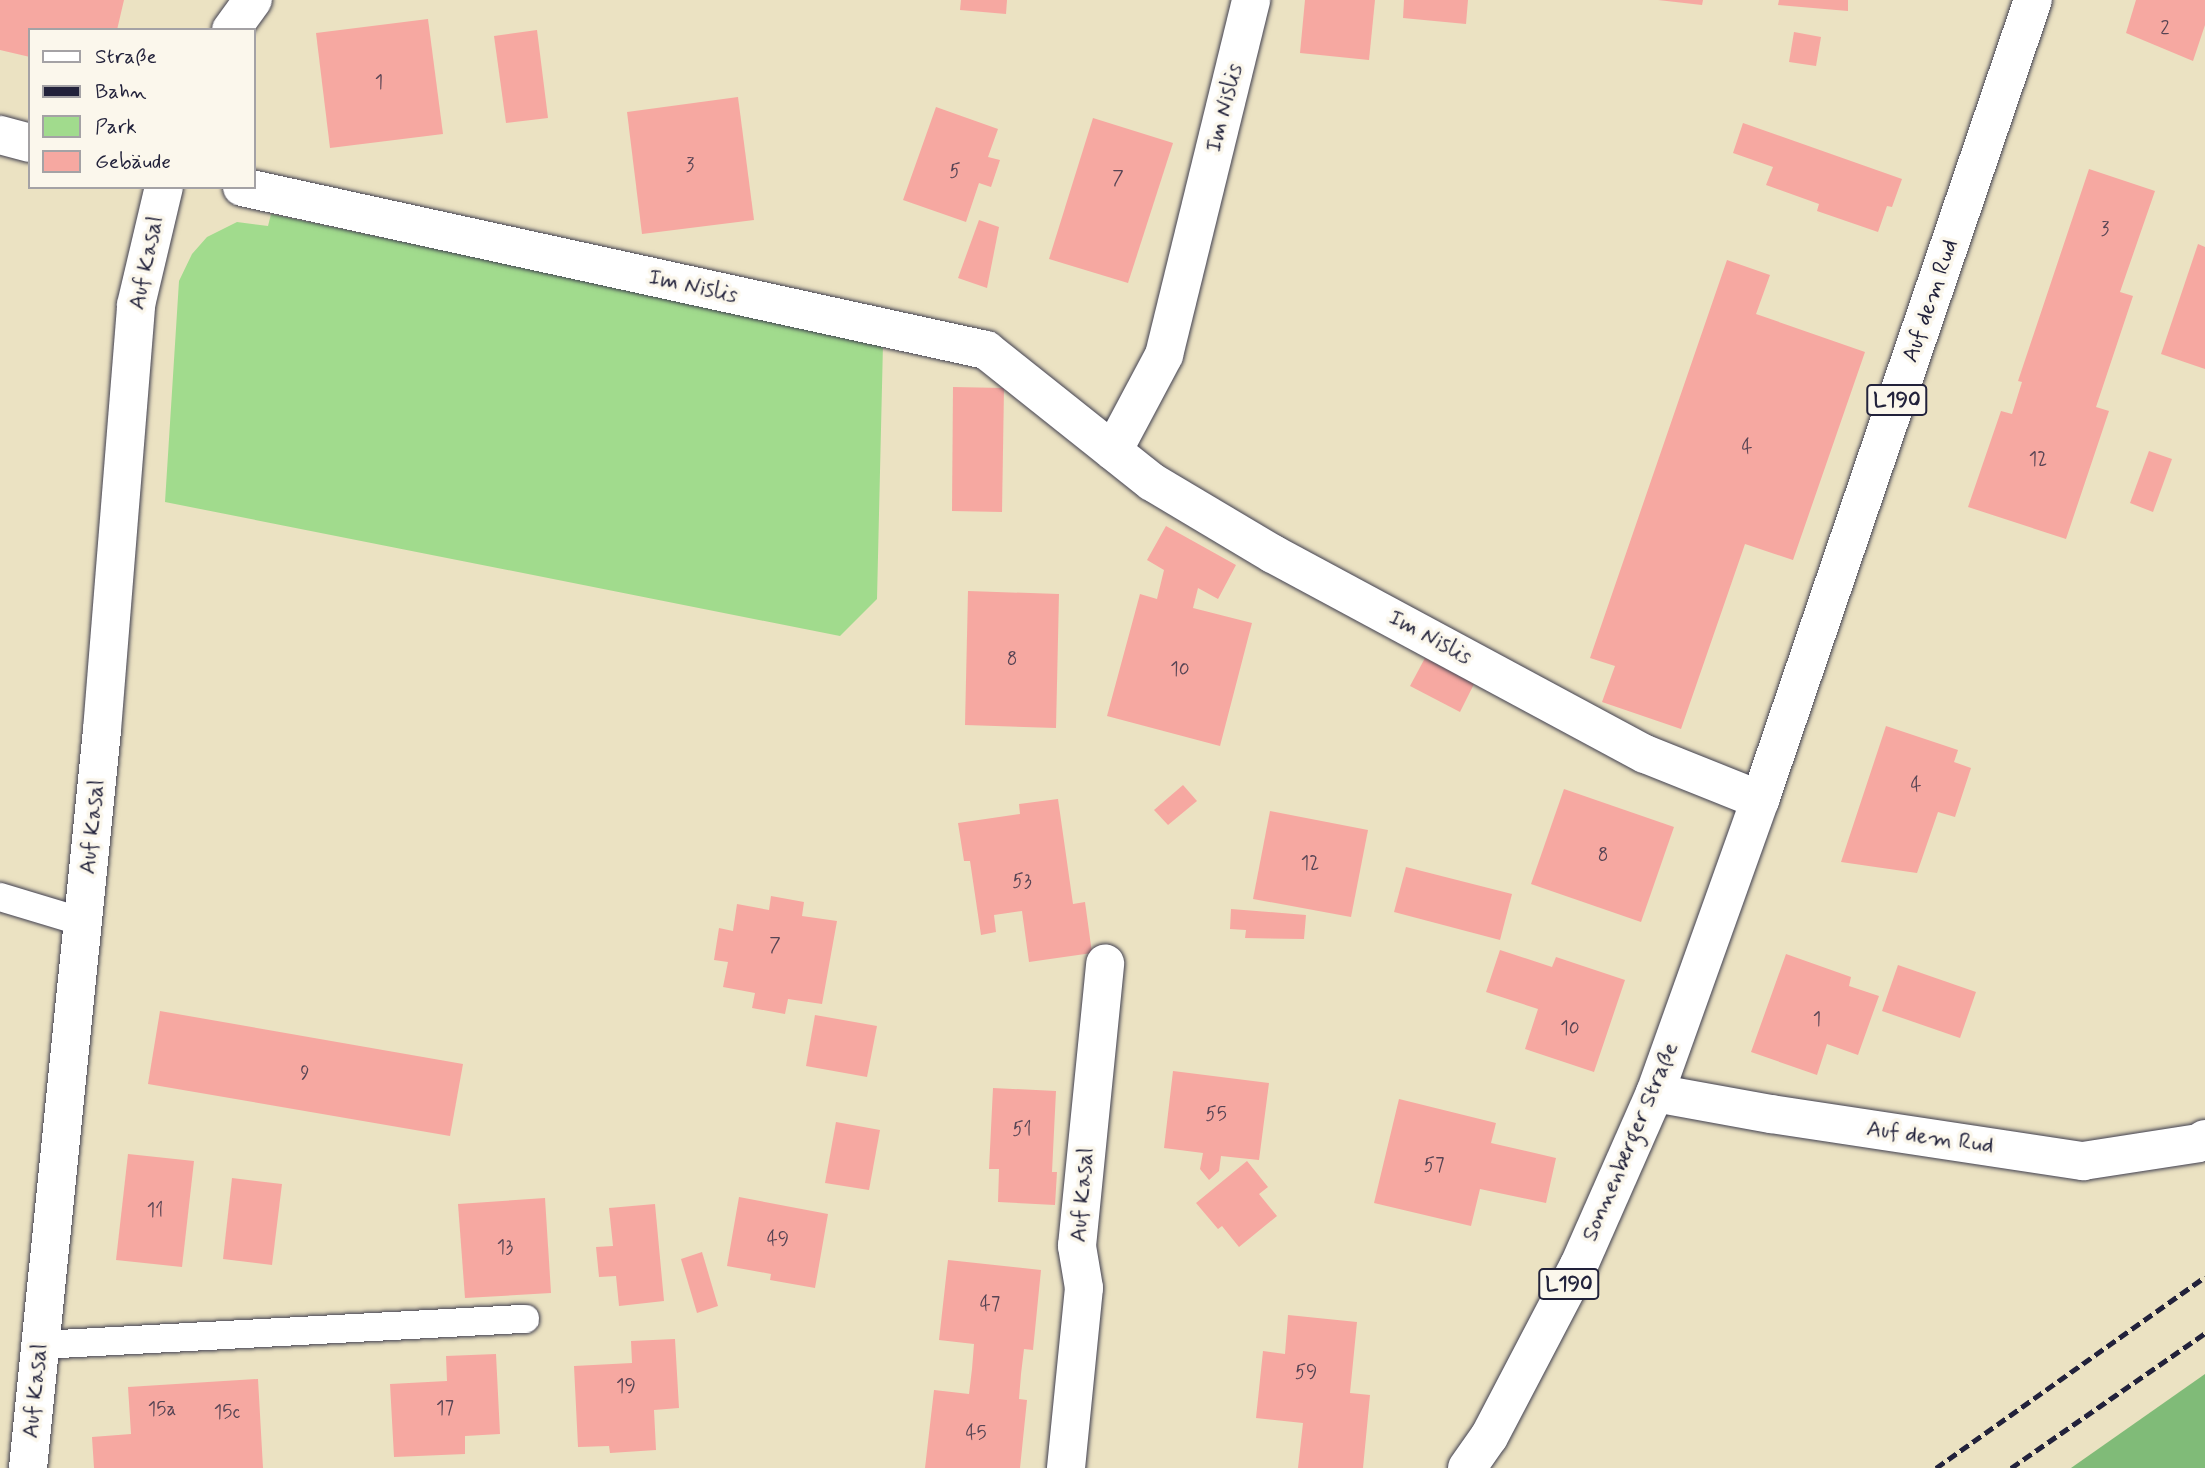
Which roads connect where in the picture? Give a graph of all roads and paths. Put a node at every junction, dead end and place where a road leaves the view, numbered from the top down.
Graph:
1 (253, 0) edge
2 (1251, 0) edge
3 (2033, 0) edge
4 (232, 28) edge
5 (0, 135) edge
6 (28, 142) edge
7 (164, 189) edge
8 (251, 189) edge
9 (1113, 451) junction
10 (1760, 800) junction
11 (0, 897) edge
12 (83, 922) junction
13 (1105, 963) dead end
14 (1655, 1093) junction
15 (2205, 1139) edge
16 (526, 1319) dead end
17 (41, 1345) junction
18 (28, 1468) edge
19 (1066, 1468) edge
20 (1467, 1468) edge

1 - 4 street
2 - 9 street, Im Nislis
3 - 10 street, Auf dem Rud / L190
5 - 6 street
7 - 12 street, Auf Kasal
8 - 9 street, Im Nislis
9 - 10 street, Im Nislis
10 - 14 street, Sonnenberger Straße / L190
11 - 12 lane
12 - 17 street, Auf Kasal
13 - 19 street, Auf Kasal
14 - 15 street, Auf dem Rud
14 - 20 street, Sonnenberger Straße / L190
16 - 17 lane
17 - 18 street, Auf Kasal

